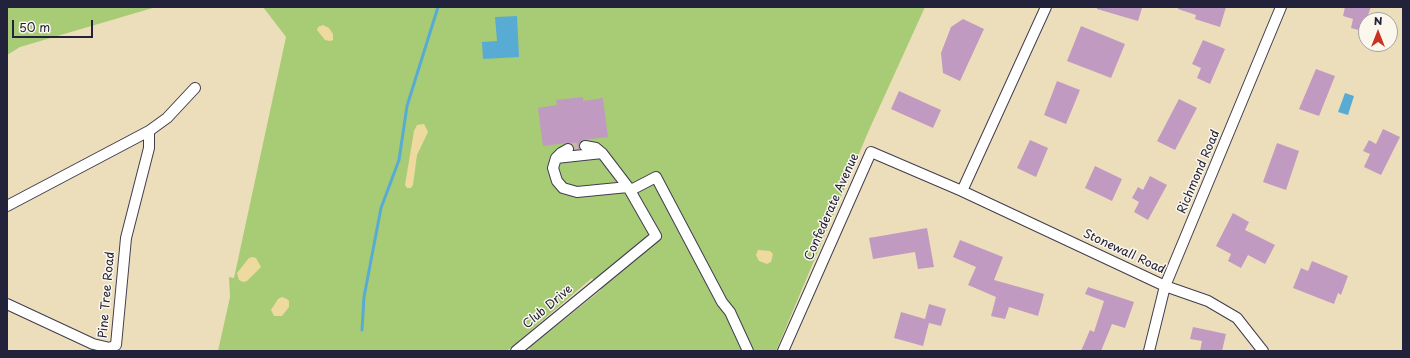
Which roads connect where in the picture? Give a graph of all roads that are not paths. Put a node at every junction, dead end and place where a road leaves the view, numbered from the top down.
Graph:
1 (1046, 7) edge
2 (1281, 7) edge
3 (195, 88) dead end
4 (149, 131) junction
5 (585, 146) tunnel mouth
6 (568, 149) tunnel mouth
7 (602, 153) junction
8 (556, 158) junction
9 (629, 188) junction
10 (962, 191) junction
11 (7, 206) edge
12 (1165, 286) junction
13 (7, 304) edge
14 (516, 351) edge
15 (748, 351) edge
16 (782, 351) edge
17 (1149, 351) edge
18 (1263, 351) edge

1 - 10 street
2 - 12 street, Richmond Road
3 - 4 street
4 - 11 street
4 - 13 street, Pine Tree Road
5 - 7 street
6 - 8 street
7 - 8 street
7 - 9 street
8 - 9 street
9 - 14 street, Club Drive
9 - 15 street
10 - 12 street, Stonewall Road
10 - 16 street, Confederate Avenue
12 - 17 street, Richmond Road
12 - 18 street, Stonewall Road

